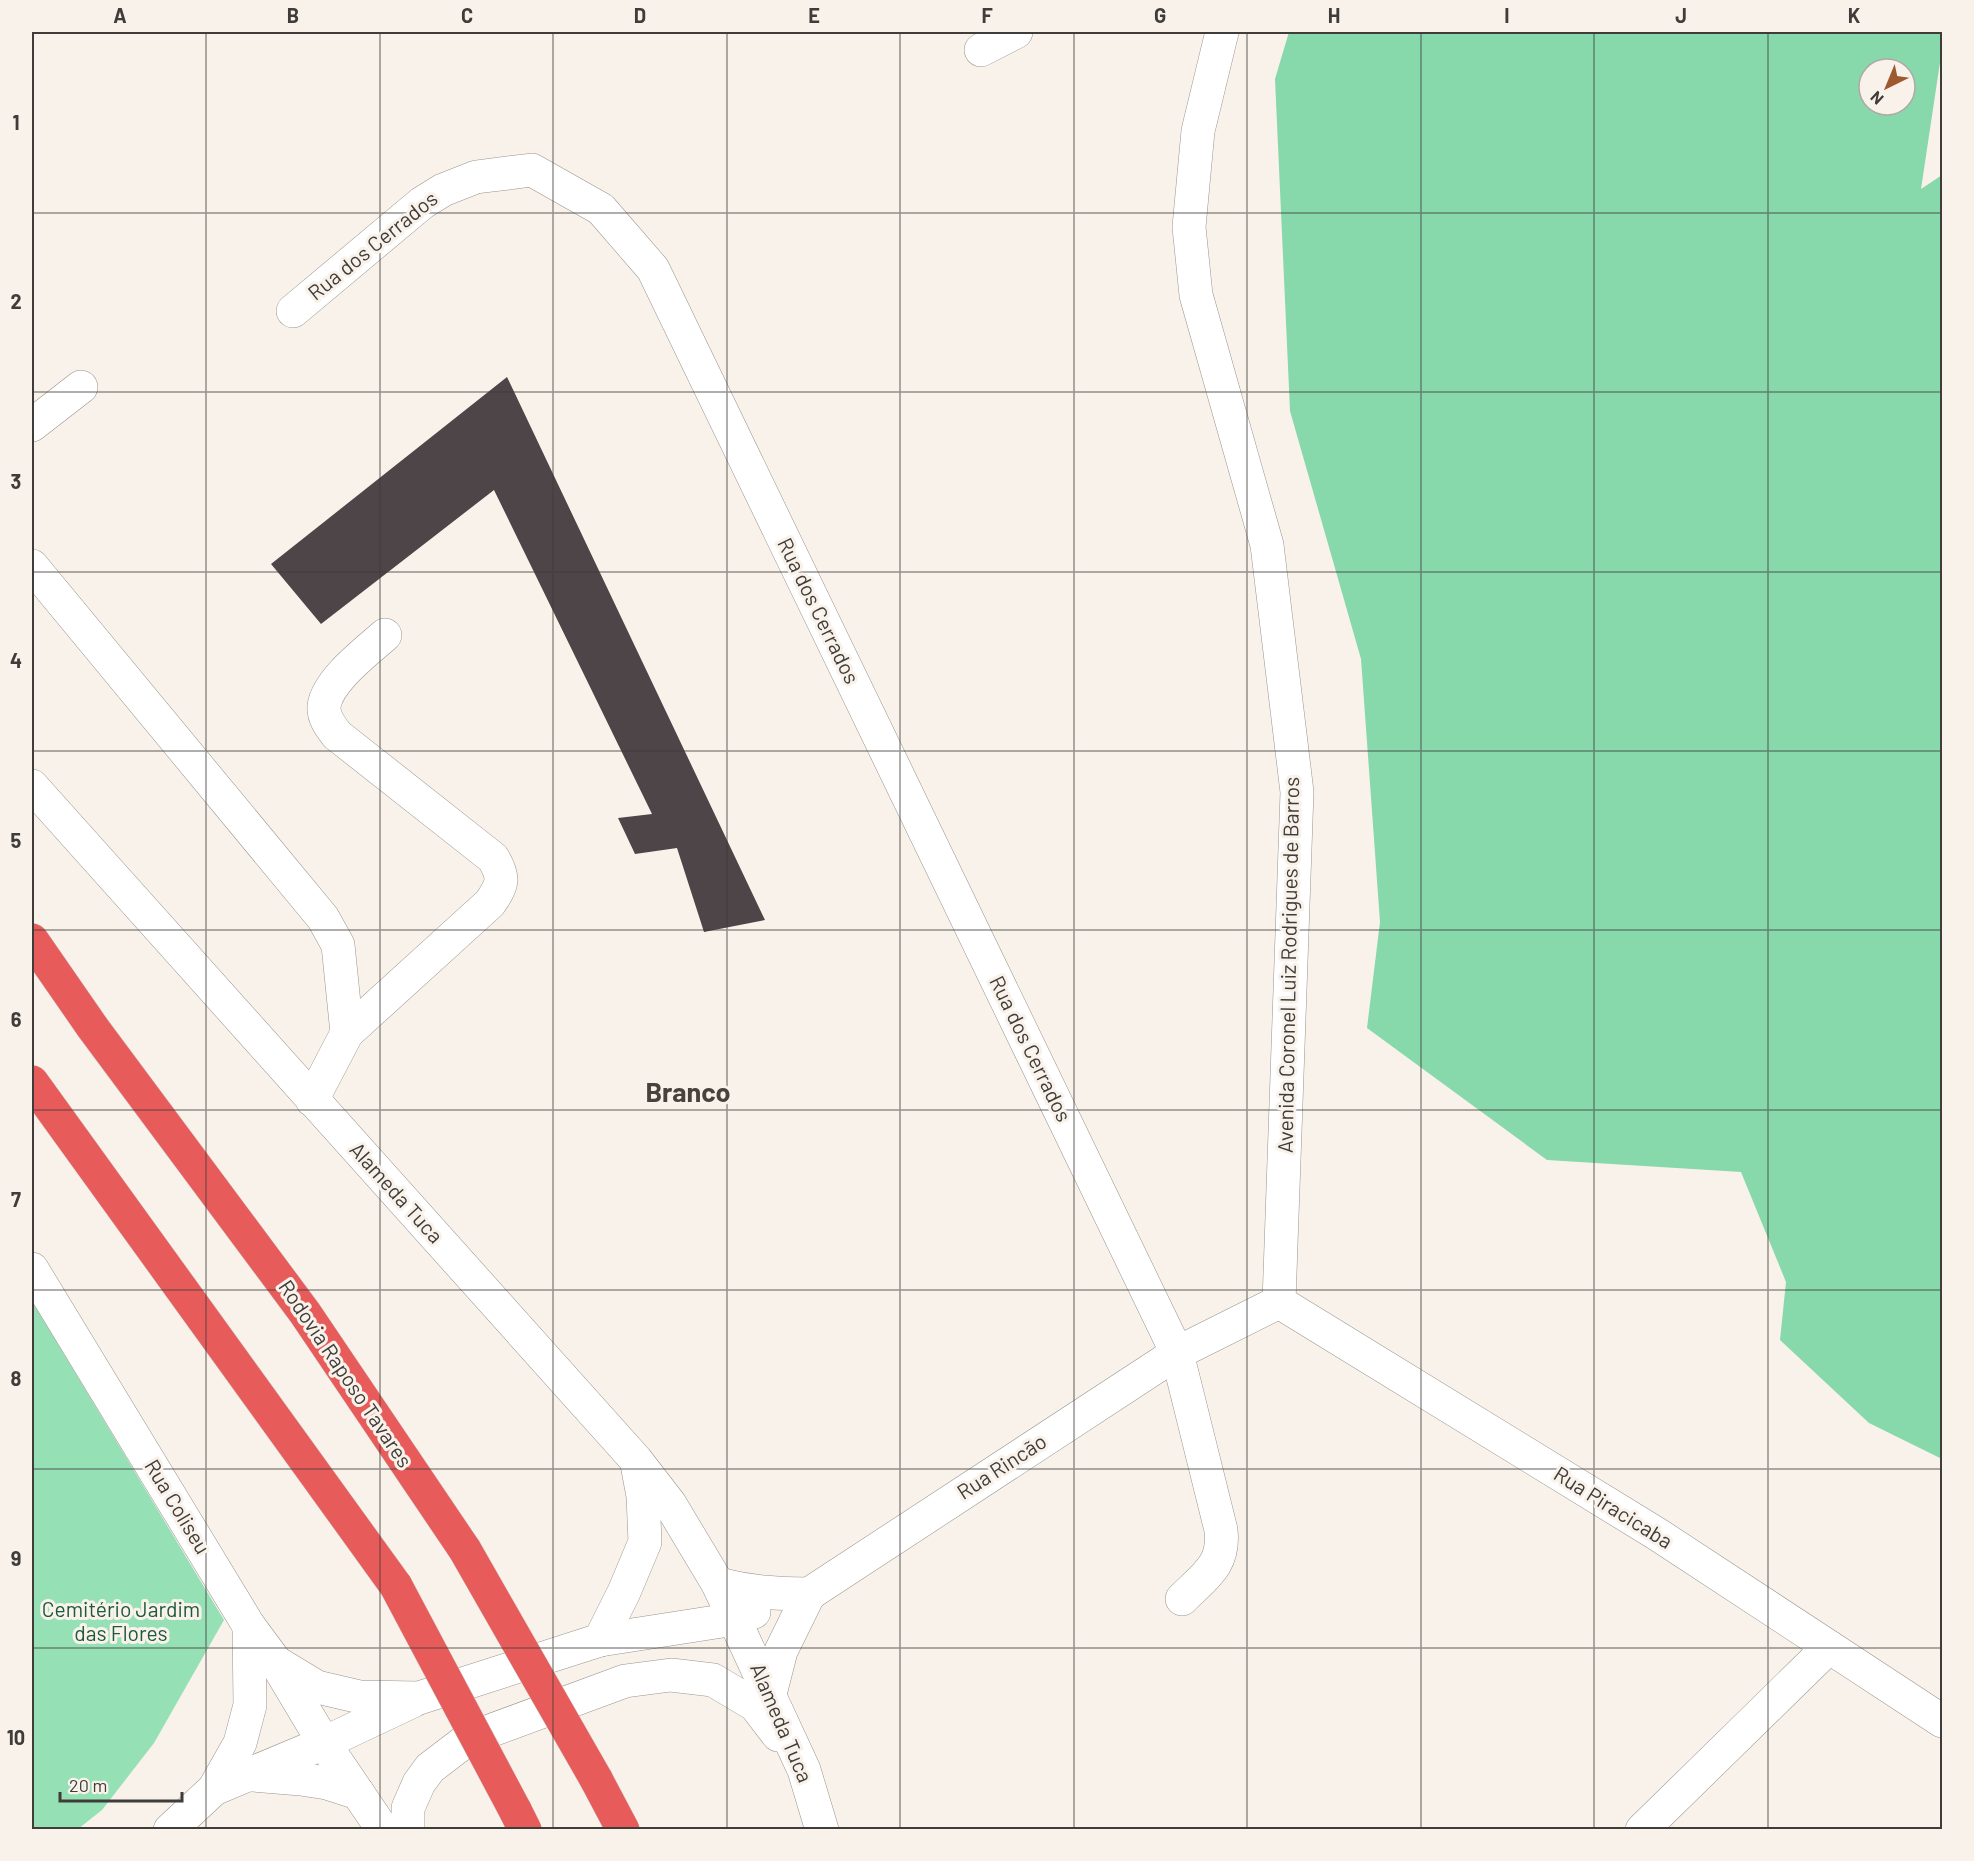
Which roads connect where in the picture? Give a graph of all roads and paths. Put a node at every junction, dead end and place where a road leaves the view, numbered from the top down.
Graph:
1 (1016, 32) edge
2 (1222, 32) edge
3 (981, 50) dead end
4 (293, 311) dead end
5 (81, 387) dead end
6 (32, 425) edge
7 (32, 566) edge
8 (385, 635) dead end
9 (32, 786) edge
10 (32, 940) edge
11 (347, 1033) junction
12 (32, 1082) edge
13 (312, 1100) junction
14 (32, 1269) edge
15 (1279, 1302) junction
16 (1177, 1353) junction
17 (636, 1460) junction
18 (718, 1584) junction
19 (809, 1594) junction
20 (1182, 1599) dead end
21 (735, 1619) junction
22 (249, 1626) junction
23 (600, 1640) junction
24 (1829, 1647) junction
25 (275, 1661) junction
26 (770, 1694) junction
27 (419, 1698) junction
28 (1942, 1721) edge
29 (324, 1743) junction
30 (804, 1770) junction
31 (249, 1775) junction
32 (214, 1789) junction
33 (358, 1793) junction
34 (520, 1820) edge
35 (170, 1830) edge
36 (383, 1830) edge
37 (408, 1830) edge
38 (623, 1830) edge
39 (822, 1830) edge
40 (1641, 1830) edge

1 - 3 street
2 - 15 street, Avenida Coronel Luiz Rodrigues de Barros
4 - 16 street, Rua dos Cerrados
5 - 6 street
7 - 11 street
8 - 11 street
9 - 13 street, Alameda Tuca
10 - 38 highway, Rodovia Raposo Tavares, bridge
11 - 13 street
12 - 34 highway, bridge
13 - 17 street, Alameda Tuca
14 - 22 street, Rua Coliseu
15 - 16 street, Rua Rincão
15 - 24 street, Rua Piracicaba
16 - 19 street, Rua Rincão
16 - 20 street, Rua dos Cerrados
17 - 18 street, Alameda Tuca
17 - 23 street
18 - 19 street
18 - 21 street, Alameda Tuca
19 - 21 street
19 - 26 street
21 - 23 street
21 - 26 street, Alameda Tuca
22 - 25 street, Rua Coliseu
22 - 32 street
23 - 27 street
24 - 28 street, Rua Piracicaba
24 - 40 street
25 - 27 street
25 - 29 street, Rua Coliseu
26 - 30 street, Alameda Tuca
27 - 29 street
29 - 31 street
29 - 33 street, Rua Coliseu
30 - 37 street
30 - 39 street, Alameda Tuca
31 - 32 street
31 - 33 street
32 - 35 street
33 - 36 street, Rua Coliseu

